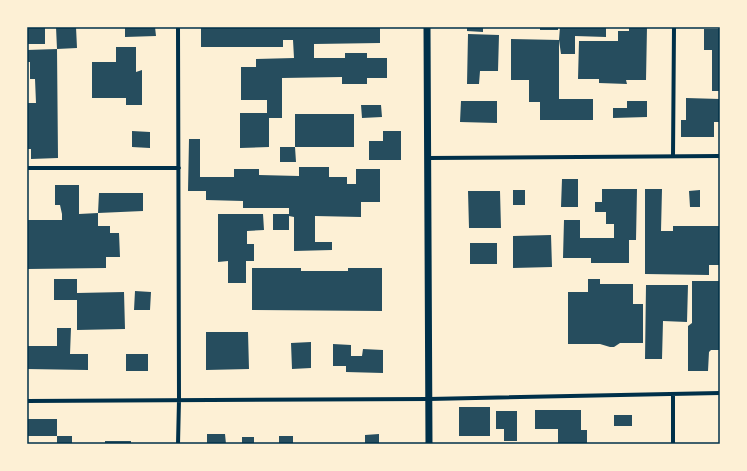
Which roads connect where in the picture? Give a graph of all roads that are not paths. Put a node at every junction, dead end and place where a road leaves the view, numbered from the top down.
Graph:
1 (178, 27) edge
2 (427, 27) edge
3 (674, 27) edge
4 (673, 156) junction
5 (720, 156) edge
6 (428, 158) junction
7 (27, 168) edge
8 (179, 168) junction
9 (720, 393) edge
10 (673, 394) junction
11 (429, 398) junction
12 (180, 400) junction
13 (27, 402) edge
14 (178, 444) edge
15 (429, 444) edge
16 (673, 444) edge

1 - 8 street
2 - 6 street
3 - 4 street
4 - 5 street
4 - 6 street
6 - 11 street
7 - 8 street
8 - 12 street
9 - 10 street
10 - 11 street
10 - 16 street
11 - 12 street
11 - 15 street
12 - 13 street
12 - 14 street

